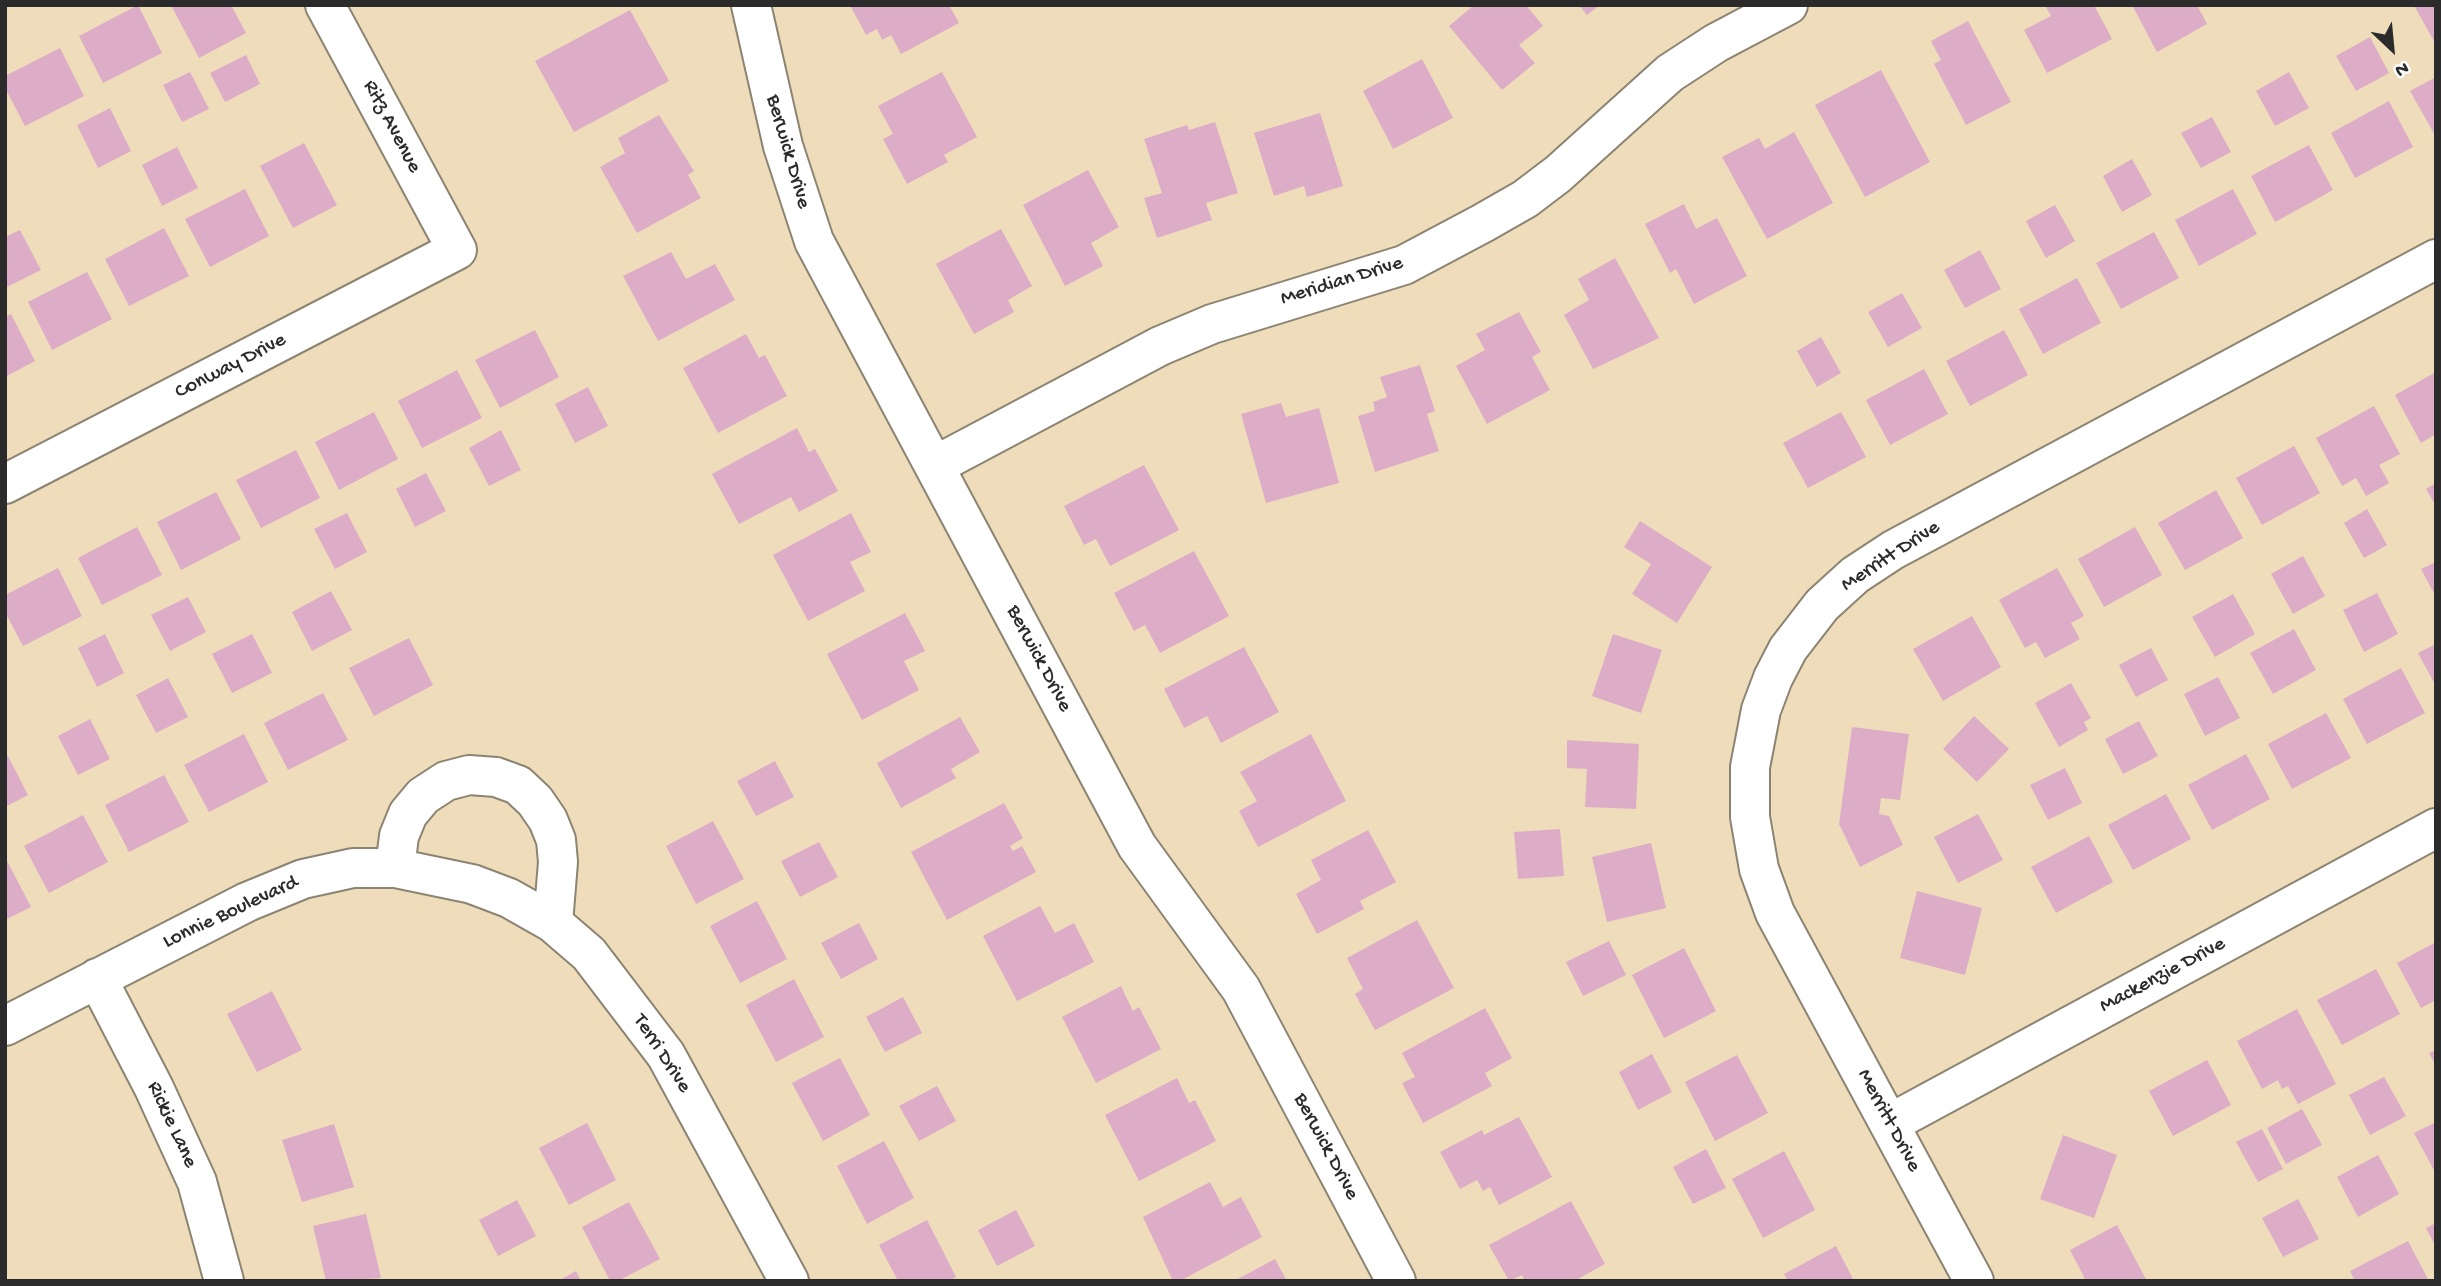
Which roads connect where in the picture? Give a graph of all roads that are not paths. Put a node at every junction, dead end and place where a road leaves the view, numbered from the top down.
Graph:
1 (325, 5) edge
2 (751, 5) edge
3 (1788, 5) edge
4 (457, 250) joint
5 (2436, 258) edge
6 (936, 464) junction
7 (5, 484) edge
8 (2436, 828) edge
9 (395, 868) junction
10 (472, 884) joint
11 (552, 923) junction
12 (97, 978) junction
13 (5, 1026) edge
14 (1889, 1124) junction
15 (224, 1281) edge
16 (789, 1281) edge
17 (1396, 1281) edge
18 (1974, 1281) edge

1 - 4 street, Ritz Avenue
2 - 6 street, Berwick Drive
3 - 6 street, Meridian Drive
4 - 7 street, Conway Drive
5 - 14 street, Merritt Drive
6 - 17 street, Berwick Drive
8 - 14 street, Mackenzie Drive
9 - 10 street, Lonnie Boulevard
9 - 11 street
9 - 12 street, Lonnie Boulevard
10 - 11 street, Terri Drive
11 - 16 street, Terri Drive
12 - 13 street, Lonnie Boulevard
12 - 15 street, Rickie Lane
14 - 18 street, Merritt Drive

